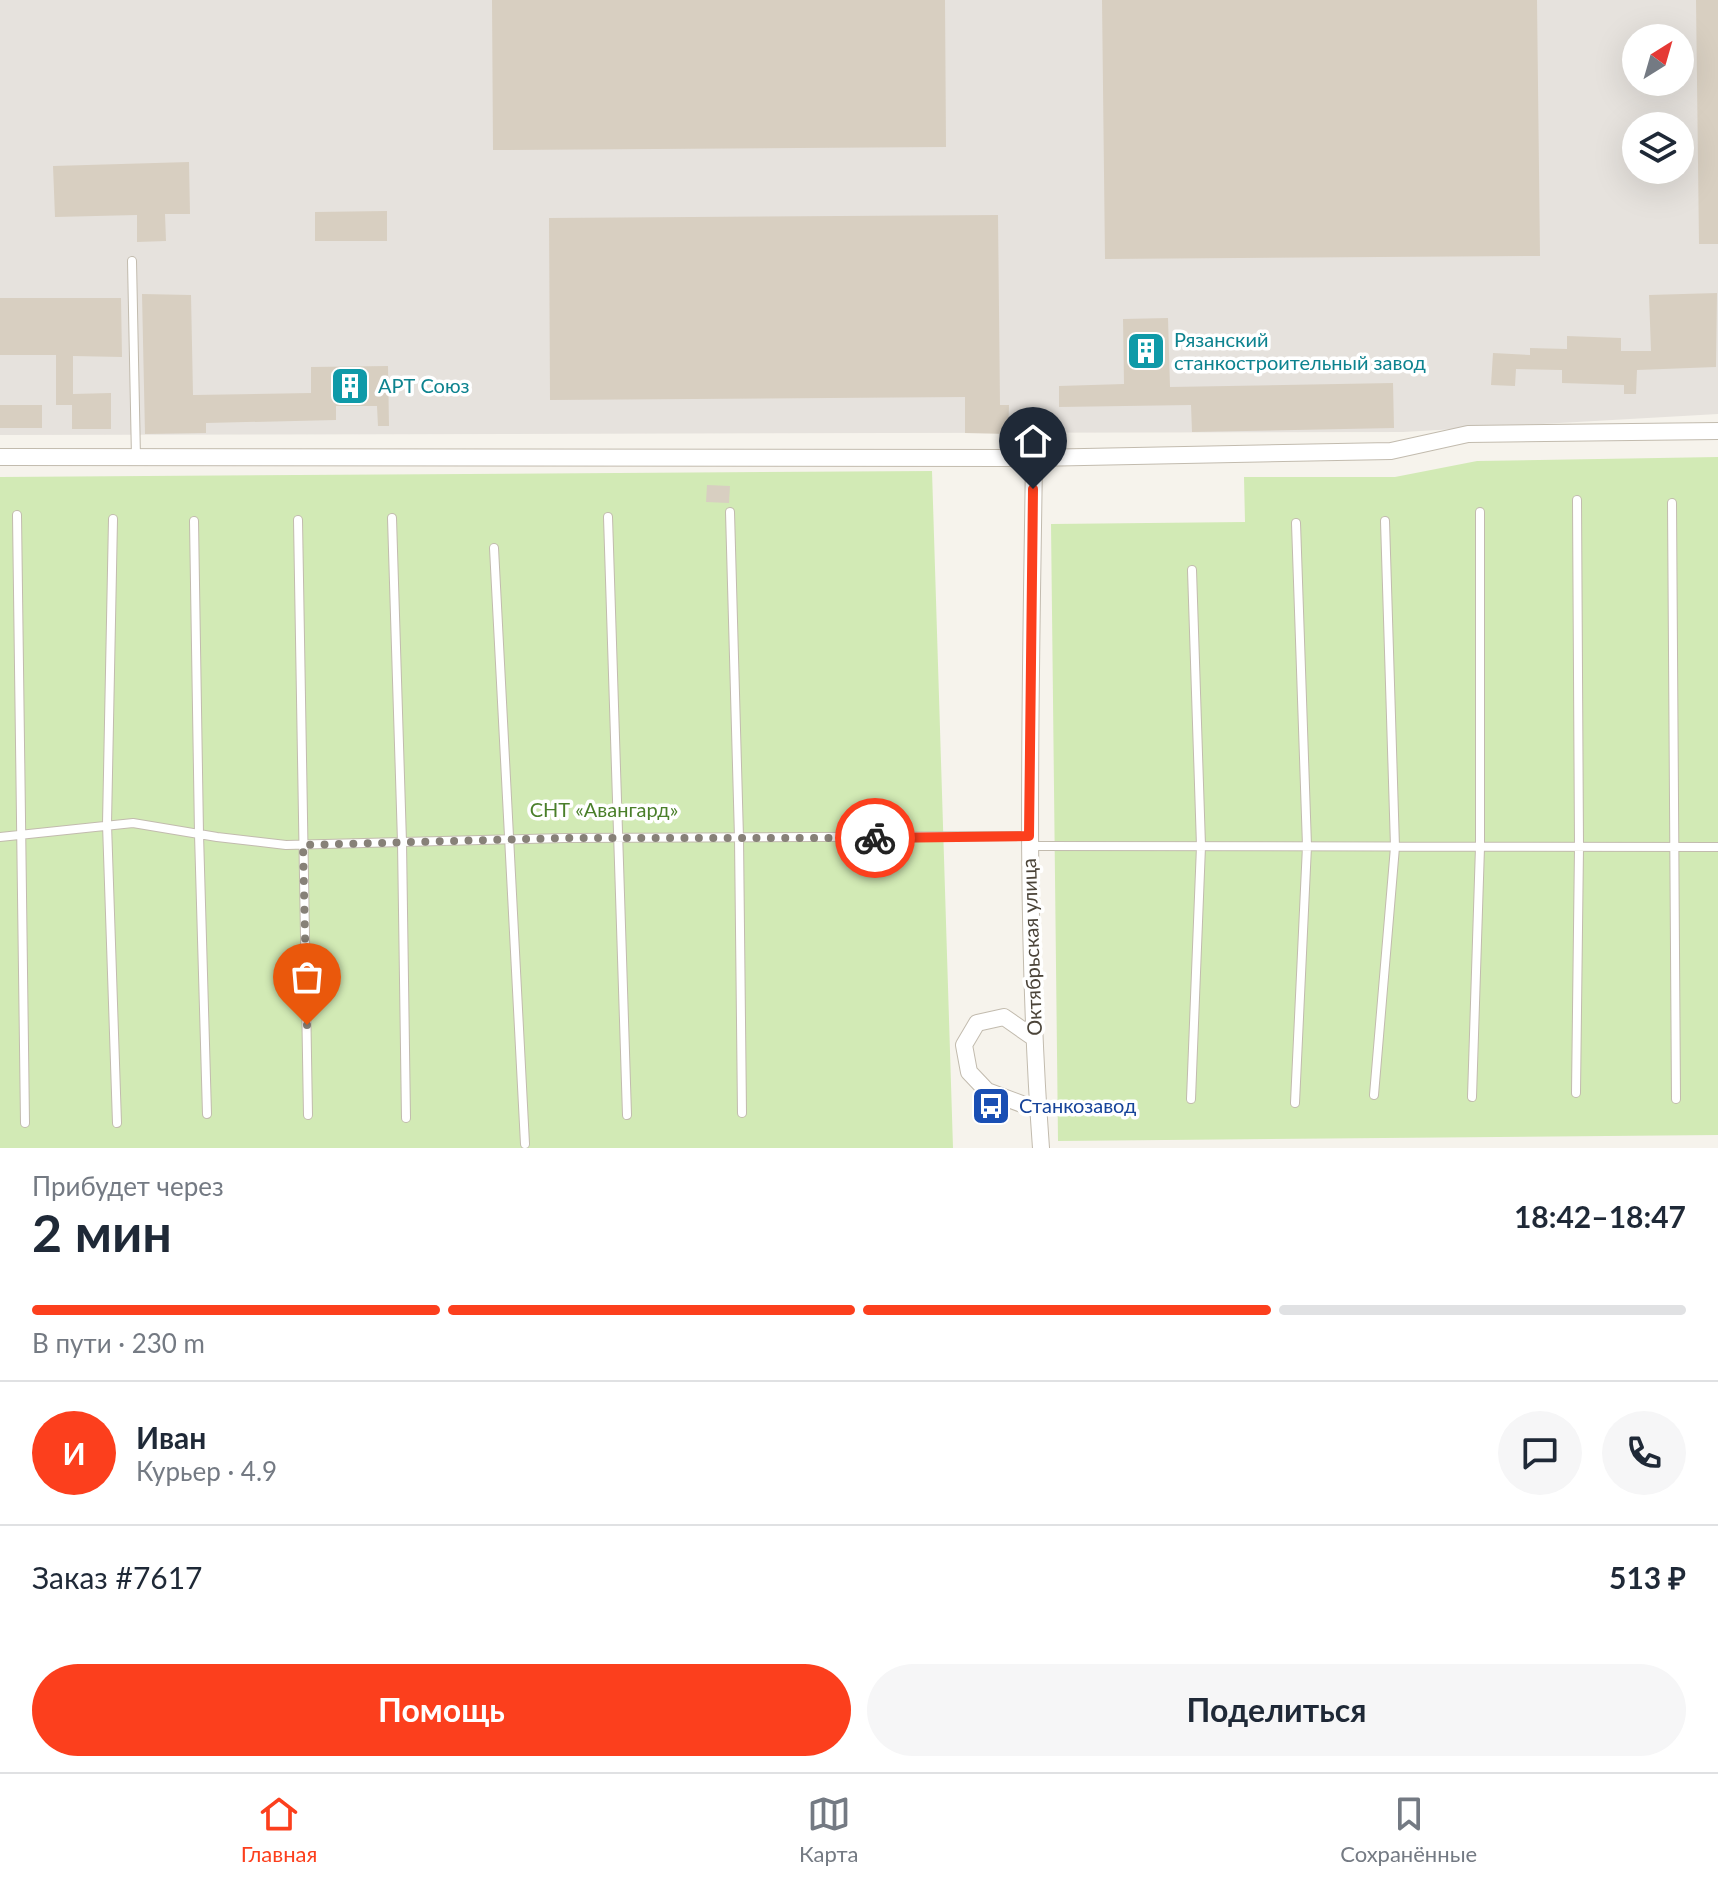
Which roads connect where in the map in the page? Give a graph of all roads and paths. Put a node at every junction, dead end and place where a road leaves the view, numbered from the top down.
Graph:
1 (132, 261) dead end
2 (1718, 431) edge
3 (0, 457) edge
4 (1034, 458) junction
5 (136, 459) junction
6 (1577, 500) dead end
7 (1672, 503) dead end
8 (730, 512) dead end
9 (1480, 512) dead end
10 (17, 515) dead end
11 (608, 517) dead end
12 (392, 518) dead end
13 (113, 519) dead end
14 (298, 520) dead end
15 (194, 521) dead end
16 (1385, 521) dead end
17 (1296, 523) dead end
18 (494, 548) dead end
19 (1192, 570) dead end
20 (107, 824) junction
21 (199, 834) junction
22 (22, 836) junction
23 (0, 837) edge
24 (620, 838) junction
25 (739, 838) junction
26 (510, 839) junction
27 (1029, 841) junction
28 (402, 842) junction
29 (303, 845) junction
30 (1201, 846) junction
31 (1307, 846) junction
32 (1395, 847) junction
33 (1480, 847) junction
34 (1579, 847) junction
35 (1673, 847) junction
36 (1718, 847) edge
37 (1034, 1038) junction
38 (1576, 1093) dead end
39 (1374, 1095) dead end
40 (1472, 1097) dead end
41 (1191, 1099) dead end
42 (1676, 1099) dead end
43 (1295, 1103) dead end
44 (1038, 1110) junction
45 (742, 1113) dead end
46 (207, 1114) dead end
47 (308, 1115) dead end
48 (627, 1115) dead end
49 (406, 1118) dead end
50 (25, 1123) dead end
51 (117, 1123) dead end
52 (525, 1144) dead end
53 (1041, 1148) edge

1 - 5 lane
2 - 4 street
3 - 5 street
4 - 5 street
4 - 27 street, Октябрьская улица
6 - 34 lane
7 - 35 lane
8 - 25 lane
9 - 33 lane
10 - 22 lane
11 - 24 lane
12 - 28 lane
13 - 20 lane
14 - 29 lane
15 - 21 lane
16 - 32 lane
17 - 31 lane
18 - 26 lane
19 - 30 lane
20 - 21 lane
20 - 22 lane
20 - 51 lane
21 - 29 lane
21 - 46 lane
22 - 23 lane
22 - 50 lane
24 - 25 lane
24 - 26 lane
24 - 48 lane
25 - 27 lane
25 - 45 lane
26 - 28 lane
26 - 52 lane
27 - 30 lane
27 - 37 street, Октябрьская улица
28 - 29 lane
28 - 49 lane
29 - 47 lane
30 - 31 lane
30 - 41 lane
31 - 32 lane
31 - 43 lane
32 - 33 lane
32 - 39 lane
33 - 34 lane
33 - 40 lane
34 - 35 lane
34 - 38 lane
35 - 36 lane
35 - 42 lane
37 - 44 street, Октябрьская улица
37 - 44 street
44 - 53 street, Октябрьская улица

